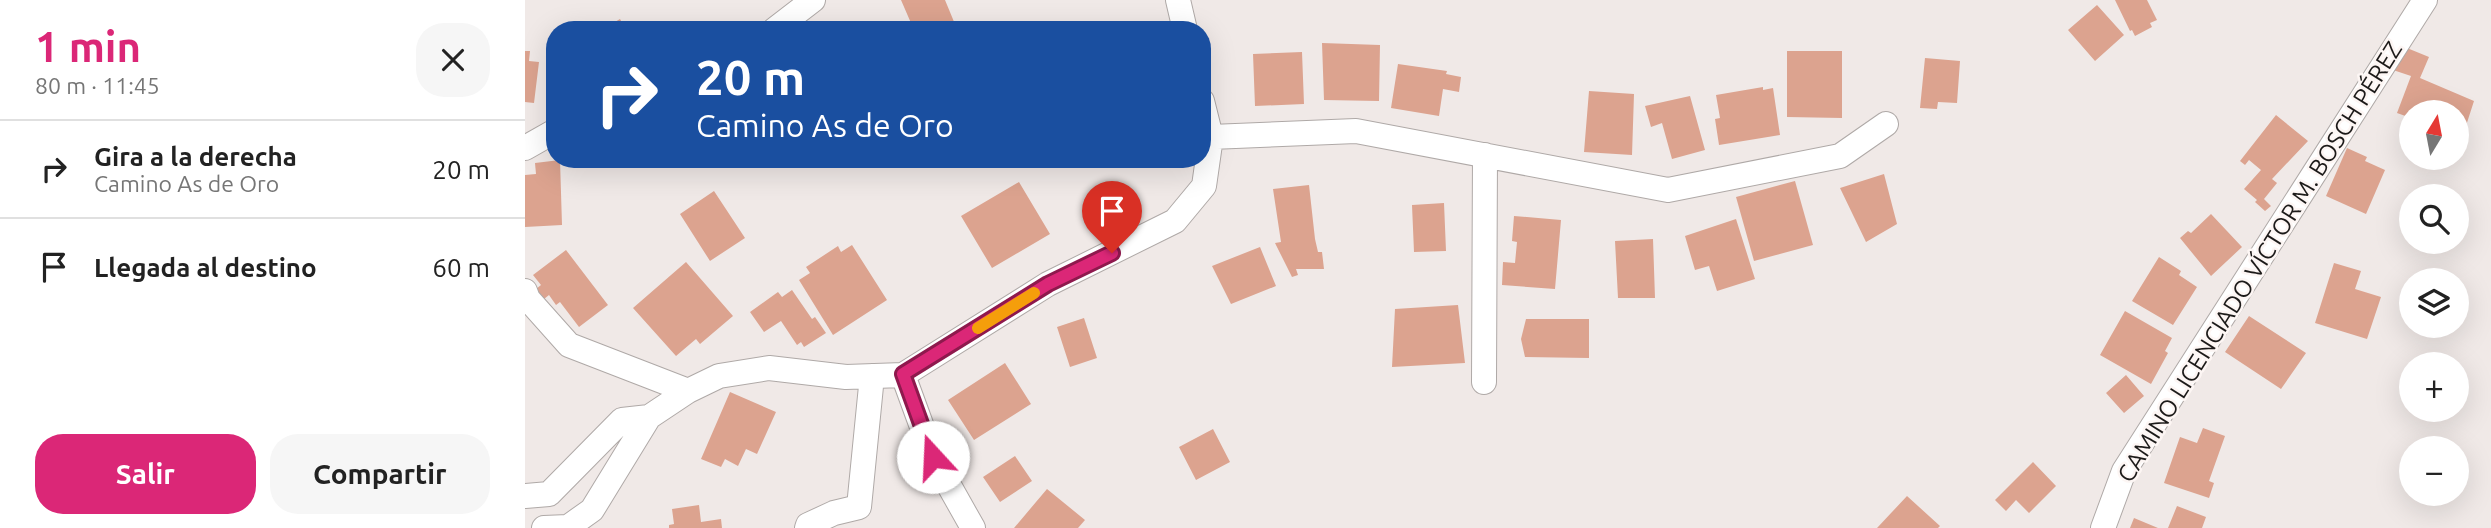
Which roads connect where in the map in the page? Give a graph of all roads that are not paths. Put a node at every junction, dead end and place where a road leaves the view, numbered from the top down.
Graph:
1 (813, 0) edge
2 (1178, 0) edge
3 (2425, 0) edge
4 (786, 21) edge
5 (1183, 21) edge
6 (1886, 124) dead end
7 (546, 136) edge
8 (1211, 137) edge
9 (525, 148) edge
10 (1485, 155) junction
11 (1207, 168) edge
12 (525, 291) edge
13 (903, 374) junction
14 (872, 376) junction
15 (1484, 382) dead end
16 (688, 391) junction
17 (649, 417) junction
18 (525, 496) edge
19 (544, 528) edge
20 (807, 528) edge
21 (973, 528) edge
22 (2103, 528) edge

1 - 4 street
2 - 5 street
3 - 22 street, CAMINO LICENCIADO VÍCTOR M. BOSCH PÉREZ
6 - 10 street
7 - 9 street
8 - 10 street
10 - 15 street
11 - 13 street
12 - 16 street
13 - 14 street
13 - 21 street
14 - 16 street
14 - 20 street
16 - 17 street
17 - 18 street
17 - 19 street

